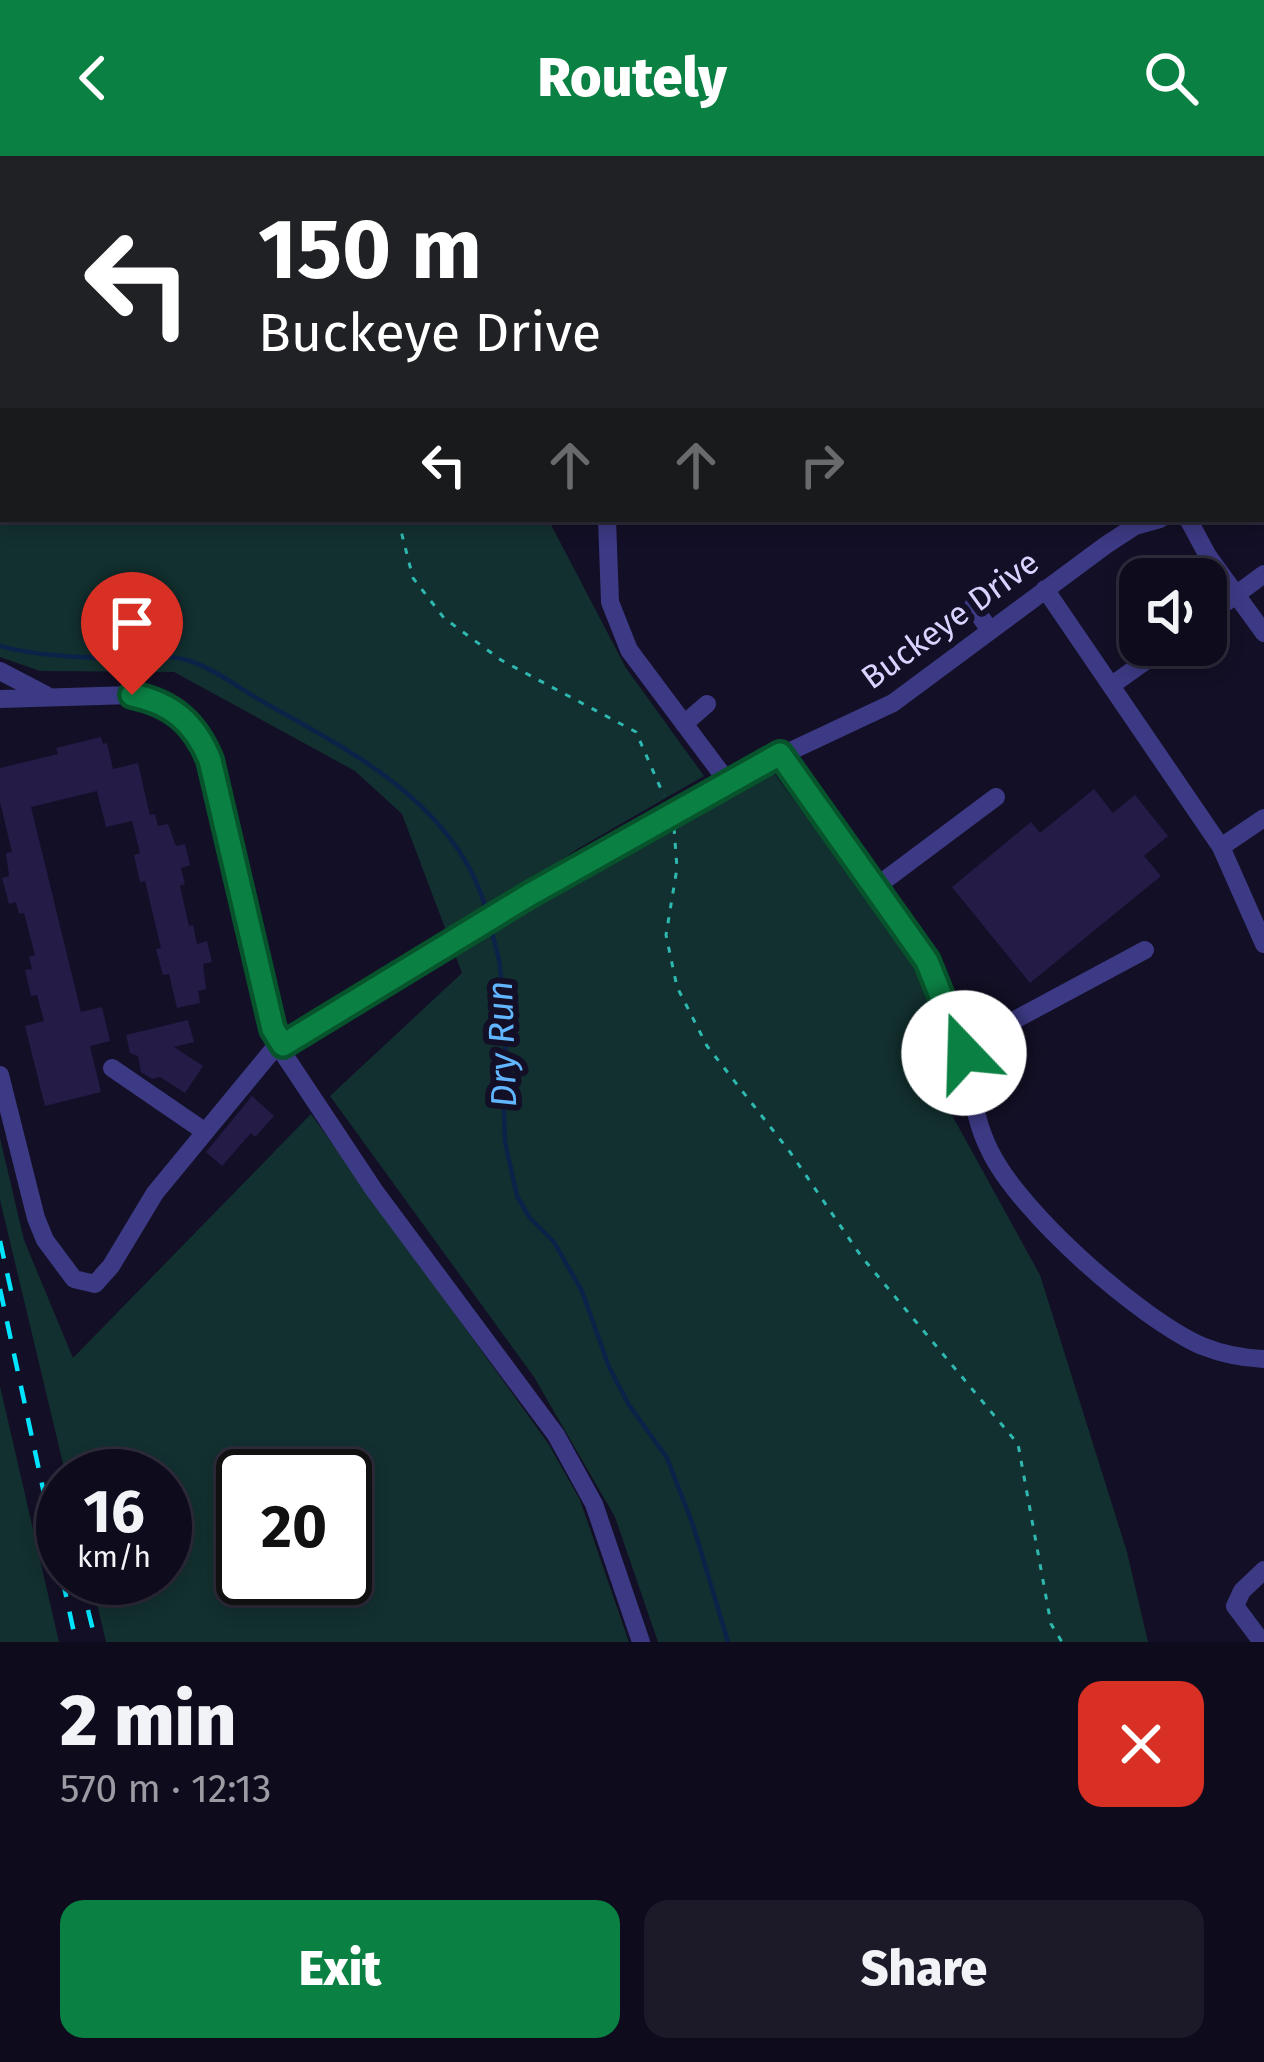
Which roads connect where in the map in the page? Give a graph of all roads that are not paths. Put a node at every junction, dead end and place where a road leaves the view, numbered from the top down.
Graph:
1 (607, 522) edge
2 (1133, 522) edge
3 (1190, 522) edge
4 (1264, 574) edge
5 (1045, 589) junction
6 (1237, 594) junction
7 (1227, 601) edge
8 (974, 607) dead end
9 (989, 629) junction
10 (1264, 634) edge
11 (1139, 666) edge
12 (0, 671) edge
13 (1112, 685) junction
14 (50, 698) junction
15 (0, 699) edge
16 (707, 704) dead end
17 (684, 724) junction
18 (780, 754) junction
19 (727, 781) junction
20 (996, 796) dead end
21 (1264, 818) edge
22 (1221, 847) junction
23 (877, 886) junction
24 (1264, 944) edge
25 (1145, 950) dead end
26 (961, 1039) junction
27 (278, 1048) junction
28 (112, 1068) dead end
29 (0, 1075) edge
30 (204, 1131) junction
31 (1264, 1359) edge
32 (1264, 1570) edge
33 (641, 1642) edge
34 (1262, 1642) edge

1 - 17 lane
2 - 5 lane, Buckeye Drive
3 - 6 lane
4 - 6 lane
5 - 9 lane, Buckeye Drive
5 - 13 lane
6 - 7 lane
6 - 10 lane
8 - 9 lane
9 - 18 lane, Buckeye Drive
11 - 13 lane
12 - 14 lane
13 - 22 lane
14 - 15 lane
14 - 27 lane
16 - 17 lane
17 - 19 lane
18 - 19 lane, Buckeye Drive
18 - 23 lane
19 - 27 lane, Buckeye Drive
20 - 23 lane
21 - 22 lane
22 - 24 lane
23 - 26 lane
25 - 26 lane
26 - 31 lane
27 - 30 lane, Buckeye Drive
27 - 33 lane
28 - 30 lane
29 - 30 lane, Buckeye Drive
32 - 34 lane

